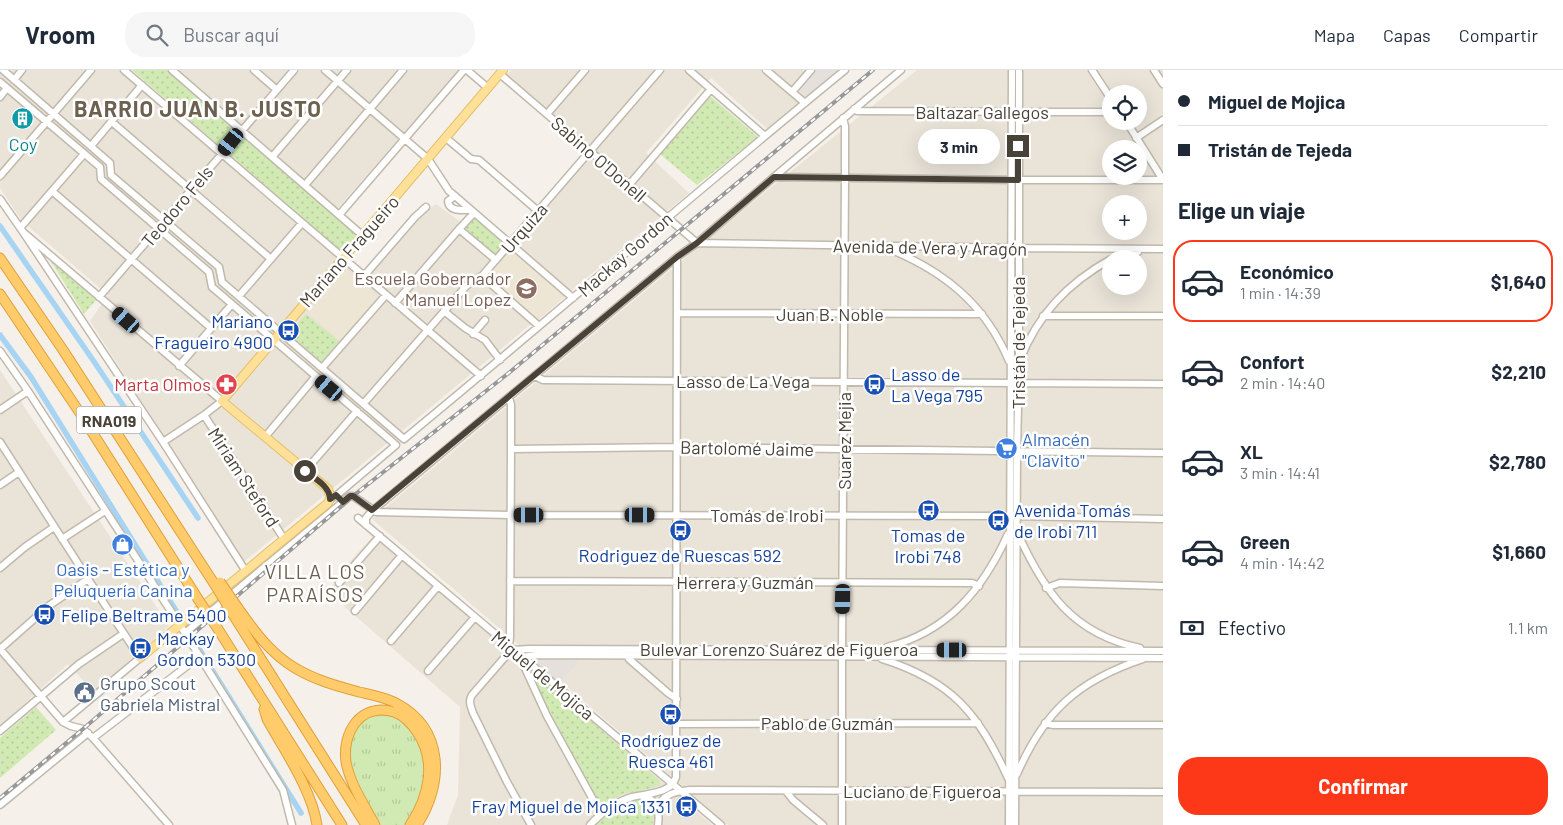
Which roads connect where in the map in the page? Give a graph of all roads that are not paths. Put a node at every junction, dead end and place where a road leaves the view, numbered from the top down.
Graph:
1 (3, 70) edge
2 (22, 70) edge
3 (91, 70) edge
4 (124, 70) edge
5 (172, 70) edge
6 (254, 70) edge
7 (294, 70) edge
8 (325, 70) edge
9 (348, 70) edge
10 (403, 70) edge
11 (465, 70) edge
12 (585, 70) edge
13 (660, 70) edge
14 (689, 70) edge
15 (766, 70) edge
16 (811, 70) edge
17 (845, 70) edge
18 (901, 70) edge
19 (1012, 70) edge
20 (1019, 70) edge
21 (1092, 70) edge
22 (1154, 70) edge
23 (502, 72) edge
24 (14, 80) junction
25 (338, 81) junction
26 (0, 82) edge
27 (1163, 84) edge
28 (142, 85) junction
29 (1102, 85) edge
30 (7, 88) junction
31 (488, 88) junction
32 (711, 89) junction
33 (277, 90) junction
34 (792, 92) junction
35 (0, 97) edge
36 (804, 103) junction
37 (371, 108) junction
38 (854, 109) junction
39 (1015, 112) junction
40 (1102, 112) edge
41 (53, 114) junction
42 (547, 114) junction
43 (843, 118) junction
44 (1163, 120) edge
45 (47, 122) junction
46 (112, 122) junction
47 (241, 130) junction
48 (1131, 130) edge
49 (765, 136) junction
50 (446, 138) junction
51 (1136, 138) junction
52 (406, 139) junction
53 (91, 146) junction
54 (590, 151) junction
55 (84, 154) junction
56 (222, 154) junction
57 (272, 157) junction
58 (428, 159) junction
59 (0, 176) edge
60 (774, 177) junction
61 (845, 178) junction
62 (1015, 180) junction
63 (1163, 180) edge
64 (305, 185) junction
65 (629, 185) junction
66 (191, 190) junction
67 (52, 191) junction
68 (455, 196) junction
69 (0, 199) edge
70 (426, 207) dead end
71 (538, 211) junction
72 (473, 212) junction
73 (339, 215) junction
74 (667, 218) junction
75 (164, 221) junction
76 (302, 223) junction
77 (158, 228) junction
78 (458, 229) junction
79 (21, 230) junction
80 (362, 235) junction
81 (697, 243) junction
82 (510, 244) junction
83 (845, 245) junction
84 (881, 246) junction
85 (1015, 248) junction
86 (1150, 249) junction
87 (1163, 249) edge
88 (1146, 250) edge
89 (677, 257) junction
90 (0, 258) edge
91 (53, 258) junction
92 (343, 258) junction
93 (271, 259) junction
94 (132, 260) junction
95 (496, 260) junction
96 (43, 263) junction
97 (1102, 265) edge
98 (364, 276) junction
99 (482, 276) junction
100 (0, 294) edge
101 (386, 295) junction
102 (239, 296) junction
103 (100, 297) junction
104 (574, 298) junction
105 (395, 303) junction
106 (232, 304) junction
107 (444, 311) junction
108 (678, 313) junction
109 (844, 314) junction
110 (982, 314) junction
111 (1043, 316) junction
112 (1163, 316) edge
113 (485, 320) dead end
114 (539, 326) junction
115 (211, 328) junction
116 (428, 330) junction
117 (280, 332) junction
118 (473, 334) junction
119 (273, 340) junction
120 (0, 351) edge
121 (500, 360) junction
122 (1019, 363) junction
123 (1010, 364) junction
124 (179, 366) junction
125 (322, 368) junction
126 (316, 376) junction
127 (480, 376) junction
128 (535, 376) junction
129 (677, 380) junction
130 (844, 381) junction
131 (1018, 382) junction
132 (1010, 383) junction
133 (1163, 384) edge
134 (28, 391) junction
135 (509, 397) junction
136 (222, 401) junction
137 (364, 403) junction
138 (0, 410) edge
139 (357, 411) junction
140 (204, 415) junction
141 (265, 437) junction
142 (0, 442) edge
143 (163, 442) junction
144 (677, 447) junction
145 (511, 449) junction
146 (844, 449) junction
147 (1013, 451) junction
148 (1163, 453) edge
149 (305, 471) junction
150 (19, 472) junction
151 (0, 485) edge
152 (333, 497) junction
153 (343, 502) junction
154 (372, 510) junction
155 (106, 511) junction
156 (511, 515) junction
157 (676, 515) junction
158 (844, 515) junction
159 (1013, 516) junction
160 (358, 518) dead end
161 (1163, 519) edge
162 (366, 525) junction
163 (54, 527) junction
164 (1014, 532) junction
165 (380, 536) junction
166 (62, 539) junction
167 (284, 539) junction
168 (402, 555) junction
169 (0, 568) edge
170 (245, 570) junction
171 (88, 580) junction
172 (510, 581) junction
173 (676, 582) junction
174 (843, 582) junction
175 (339, 583) dead end
176 (438, 586) junction
177 (979, 586) junction
178 (1163, 586) edge
179 (1046, 588) junction
180 (235, 611) junction
181 (355, 611) dead end
182 (475, 617) junction
183 (180, 625) junction
184 (185, 633) junction
185 (123, 634) junction
186 (391, 641) dead end
187 (627, 648) junction
188 (0, 649) edge
189 (1009, 650) junction
190 (1016, 650) junction
191 (1154, 650) junction
192 (515, 651) junction
193 (1163, 651) edge
194 (676, 652) junction
195 (842, 653) junction
196 (875, 653) junction
197 (200, 656) junction
198 (628, 656) junction
199 (140, 658) junction
200 (1009, 658) junction
201 (1017, 658) junction
202 (1148, 658) junction
203 (1163, 658) edge
204 (428, 671) dead end
205 (258, 692) junction
206 (40, 696) junction
207 (677, 698) junction
208 (63, 722) junction
209 (843, 723) junction
210 (978, 723) junction
211 (1045, 723) junction
212 (676, 724) junction
213 (1163, 725) edge
214 (0, 731) edge
215 (90, 736) junction
216 (1012, 779) junction
217 (673, 784) junction
218 (681, 791) junction
219 (786, 791) junction
220 (843, 791) junction
221 (1012, 791) junction
222 (1163, 792) edge
223 (640, 795) junction
224 (0, 805) edge
225 (596, 806) junction
226 (609, 808) junction
227 (658, 809) junction
228 (592, 823) edge
229 (168, 825) edge
230 (292, 825) edge
231 (317, 825) edge
232 (342, 825) edge
233 (366, 825) edge
234 (375, 825) edge
235 (410, 825) edge
236 (417, 825) edge
237 (531, 825) edge
238 (658, 825) edge
239 (721, 825) edge
240 (822, 825) edge
241 (842, 825) edge
242 (1009, 825) edge
243 (1015, 825) edge

1 - 24 street
2 - 24 street
3 - 41 street
4 - 28 street
5 - 47 street
6 - 33 street
7 - 33 street, Teodoro Fels
8 - 25 street
9 - 25 street
10 - 37 street
11 - 31 street
11 - 52 street
12 - 42 street
13 - 54 street, Urquiza
14 - 32 street
15 - 34 street
16 - 34 street
17 - 36 street, Mackay Gordon
18 - 38 street
19 - 39 street, Tristán de Tejeda
20 - 39 street, Tristán de Tejeda
21 - 29 street
22 - 27 street
23 - 31 main road, Mariano Fragueiro
23 - 42 street, Sabino O'Donell
24 - 41 street
25 - 37 street
25 - 57 street
26 - 30 street
28 - 46 street
28 - 56 street
30 - 35 street
30 - 45 street
31 - 50 main road, Mariano Fragueiro
32 - 49 street
32 - 65 street
33 - 47 street, Teodoro Fels
34 - 36 street
36 - 49 street, Mackay Gordon
37 - 52 street
37 - 64 street
38 - 39 street, Baltazar Gallegos
38 - 43 street
39 - 40 street, Baltazar Gallegos
39 - 62 street, Tristán de Tejeda
41 - 45 street
41 - 53 street
42 - 54 street, Sabino O'Donell
43 - 60 street
43 - 61 street, Suarez Mejia
44 - 51 street
45 - 55 street
45 - 59 street
46 - 53 street
46 - 66 street
47 - 56 street, Teodoro Fels
47 - 57 street
48 - 51 street
49 - 74 street, Mackay Gordon
50 - 58 main road, Mariano Fragueiro
50 - 71 street
51 - 63 street
52 - 58 street
52 - 73 street
53 - 75 street
54 - 65 street, Sabino O'Donell
54 - 71 street, Urquiza
55 - 67 street
55 - 77 street
56 - 66 street, Teodoro Fels
56 - 76 street
57 - 64 street
58 - 68 street
58 - 80 main road, Mariano Fragueiro
60 - 61 street
60 - 81 street
61 - 62 street
61 - 83 street, Suarez Mejia
62 - 63 street
62 - 85 street, Tristán de Tejeda
64 - 73 street
65 - 74 street, Sabino O'Donell
66 - 75 street, Teodoro Fels
66 - 93 street
67 - 79 street
67 - 94 street
68 - 72 street
68 - 72 street
69 - 79 street
70 - 98 street
71 - 82 street, Urquiza
72 - 78 street
72 - 82 street
73 - 80 street
74 - 81 street, Sabino O'Donell
74 - 104 street, Mackay Gordon
75 - 77 street, Teodoro Fels
75 - 102 street
76 - 92 street
76 - 93 street
77 - 94 street, Teodoro Fels
77 - 106 street
78 - 95 street
78 - 105 street
79 - 91 street
79 - 96 street
80 - 92 main road, Mariano Fragueiro
81 - 83 street, Avenida de Vera y Aragón
81 - 89 street
82 - 95 street, Urquiza
82 - 104 street
83 - 84 street, Avenida de Vera y Aragón
83 - 109 street, Suarez Mejia
84 - 85 street, Avenida de Vera y Aragón
84 - 110 street
85 - 86 street, Avenida de Vera y Aragón
85 - 122 street, Tristán de Tejeda
85 - 123 street, Tristán de Tejeda
86 - 87 street, Avenida de Vera y Aragón
86 - 88 street
89 - 108 street
89 - 128 street
90 - 180 highway, RNA019, bridge
91 - 96 street
91 - 103 street
92 - 98 street
92 - 117 main road, Mariano Fragueiro
93 - 102 street
94 - 103 street, Teodoro Fels
94 - 115 street
95 - 99 street, Urquiza
96 - 143 street
97 - 111 street
98 - 101 street
99 - 107 street, Urquiza
99 - 114 street
100 - 205 highway, RNA019, bridge
101 - 105 street
101 - 125 street
102 - 117 street
103 - 124 street
104 - 114 street, Mackay Gordon
105 - 116 street
106 - 115 street
106 - 119 street
107 - 116 street, Urquiza
107 - 118 street
108 - 109 street, Juan B. Noble
108 - 129 street
109 - 110 street, Juan B. Noble
109 - 130 street, Suarez Mejia
110 - 123 street
111 - 112 street
111 - 122 street
113 - 118 street
114 - 121 street, Mackay Gordon
115 - 124 street
116 - 127 street
116 - 137 street, Urquiza
117 - 119 main road, Mariano Fragueiro
117 - 125 street
118 - 121 street
119 - 126 street
119 - 136 main road, Mariano Fragueiro
120 - 134 street
121 - 127 street, Mackay Gordon
122 - 131 street, Tristán de Tejeda
123 - 132 street, Tristán de Tejeda
124 - 136 street
125 - 137 street
126 - 139 street
126 - 141 street
127 - 137 street, Mackay Gordon
128 - 129 street, Lasso de La Vega
128 - 135 street
129 - 130 street, Lasso de La Vega
129 - 144 street
130 - 132 street, Lasso de La Vega
130 - 146 street, Suarez Mejia
131 - 132 street, Lasso de La Vega
131 - 133 street, Lasso de La Vega
131 - 147 street, Tristán de Tejeda
132 - 147 street, Tristán de Tejeda
134 - 138 street
134 - 155 street
135 - 145 street
135 - 154 street
136 - 140 street, Mariano Fragueiro
136 - 141 main road
139 - 149 street
139 - 152 street
140 - 143 street, Mariano Fragueiro
140 - 167 street, Miriam Steford
141 - 149 main road
142 - 150 street
143 - 170 street
144 - 145 street, Bartolomé Jaime
144 - 146 street, Bartolomé Jaime
144 - 157 street
145 - 156 street
146 - 147 street, Bartolomé Jaime
146 - 158 street, Suarez Mejia
147 - 148 street, Bartolomé Jaime
147 - 159 street, Tristán de Tejeda
149 - 152 main road
150 - 151 street
150 - 163 street
152 - 153 street
152 - 167 main road
153 - 154 street
153 - 184 street
154 - 156 street, Tomás de Irobi
154 - 162 street
155 - 166 street
155 - 183 street
156 - 157 street, Tomás de Irobi
156 - 172 street
157 - 158 street, Tomás de Irobi
157 - 173 street
158 - 159 street, Tomás de Irobi
158 - 174 street, Suarez Mejia
159 - 161 street, Tomás de Irobi
159 - 164 street, Tristán de Tejeda
160 - 162 street, Miguel de Mojica
162 - 165 street, Miguel de Mojica
163 - 166 street
163 - 169 street
164 - 177 street
164 - 179 street
164 - 189 street, Tristán de Tejeda
164 - 190 street, Tristán de Tejeda
165 - 168 street, Miguel de Mojica
165 - 175 street
166 - 171 street
167 - 170 main road
168 - 176 street, Miguel de Mojica
168 - 181 street
170 - 183 main road
171 - 185 street
171 - 188 street
172 - 173 street, Herrera y Guzmán
172 - 192 street
173 - 174 street, Herrera y Guzmán
173 - 194 street
174 - 177 street, Herrera y Guzmán
174 - 195 street, Suarez Mejia
176 - 182 street, Miguel de Mojica
176 - 186 street
177 - 196 street
178 - 179 street
179 - 191 street
180 - 233 highway, RNA019
180 - 236 highway
182 - 192 street, Miguel de Mojica
182 - 204 street
183 - 184 street
183 - 199 main road
184 - 197 street
185 - 199 street
185 - 206 street
187 - 192 street, Bulevar Lorenzo Suárez de Figueroa
187 - 194 street, Bulevar Lorenzo Suárez de Figueroa
187 - 198 street
188 - 206 street
189 - 190 street, Bulevar Lorenzo Suárez de Figueroa
189 - 196 street, Bulevar Lorenzo Suárez de Figueroa
189 - 200 street, Tristán de Tejeda
190 - 191 street, Bulevar Lorenzo Suárez de Figueroa
190 - 201 street, Tristán de Tejeda
191 - 193 street, Bulevar Lorenzo Suárez de Figueroa
192 - 198 street, Bulevar Lorenzo Suárez de Figueroa
192 - 217 street, Miguel de Mojica
192 - 225 street
192 - 237 street
194 - 195 street, Bulevar Lorenzo Suárez de Figueroa
194 - 198 street, Bulevar Lorenzo Suárez de Figueroa
194 - 207 street
195 - 196 street, Bulevar Lorenzo Suárez de Figueroa
195 - 209 street, Suarez Mejia
196 - 200 street, Bulevar Lorenzo Suárez de Figueroa
196 - 210 street
197 - 215 street
197 - 230 street
198 - 207 street
199 - 208 street
200 - 201 street, Bulevar Lorenzo Suárez de Figueroa
200 - 216 street, Tristán de Tejeda
201 - 202 street, Bulevar Lorenzo Suárez de Figueroa
201 - 216 street, Tristán de Tejeda
202 - 203 street, Bulevar Lorenzo Suárez de Figueroa
202 - 211 street
205 - 231 highway
205 - 232 highway, RNA019
206 - 208 street
206 - 214 street
207 - 212 street
208 - 215 street
209 - 210 street, Pablo de Guzmán
209 - 212 street, Pablo de Guzmán
209 - 220 street, Suarez Mejia
210 - 216 street
211 - 213 street
211 - 216 street
212 - 217 street
215 - 224 street
215 - 229 street
216 - 221 street, Tristán de Tejeda
217 - 218 street, Miguel de Mojica
217 - 223 street
218 - 219 street, Luciano de Figueroa
218 - 227 street
218 - 239 street, Miguel de Mojica
219 - 220 street, Luciano de Figueroa
219 - 240 street
220 - 221 street, Luciano de Figueroa
220 - 241 street, Suarez Mejia
221 - 222 street, Luciano de Figueroa
221 - 242 street, Tristán de Tejeda
221 - 243 street, Tristán de Tejeda
223 - 226 street
223 - 227 street
225 - 226 street
225 - 228 street
226 - 228 street
227 - 238 street
234 - 235 highway

